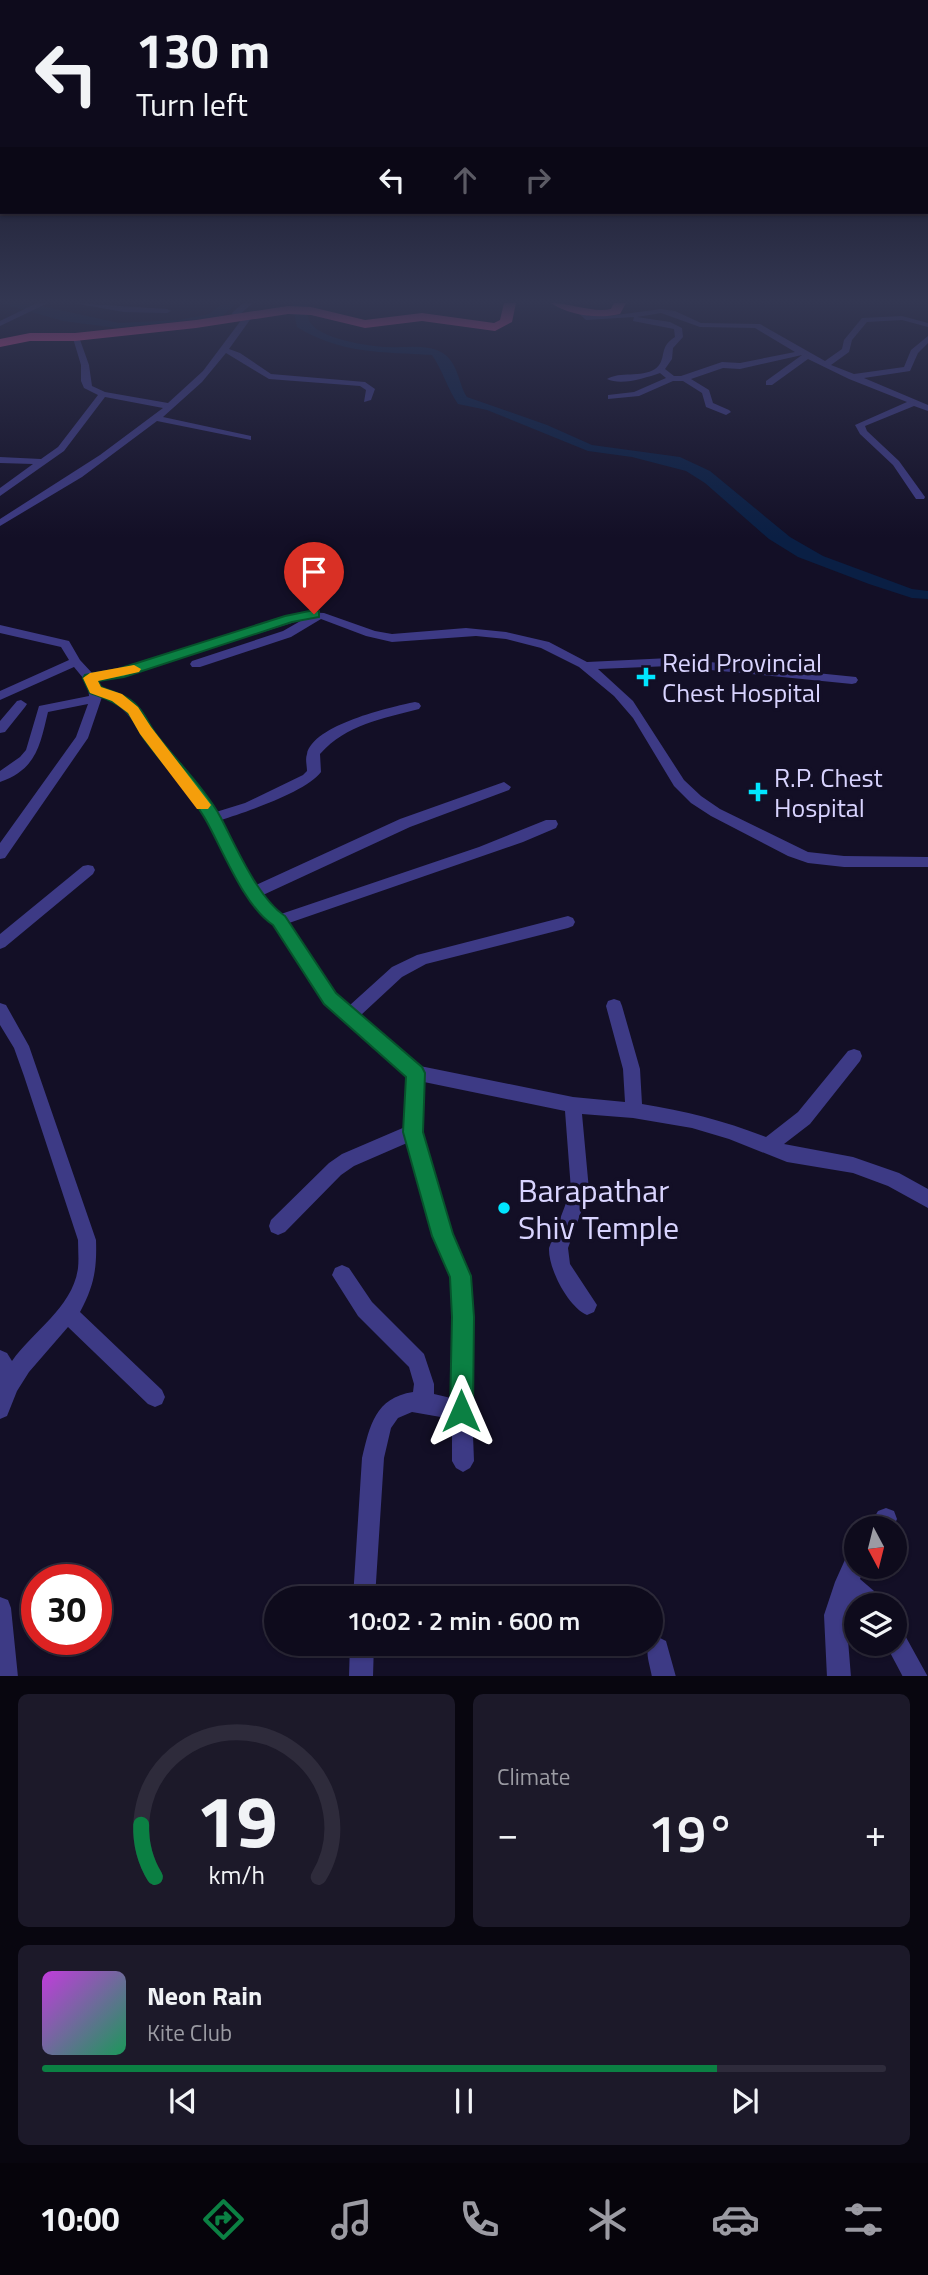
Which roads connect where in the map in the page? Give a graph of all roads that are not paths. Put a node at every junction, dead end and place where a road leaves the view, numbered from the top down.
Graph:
1 (85, 381) edge
2 (199, 381) edge
3 (330, 381) edge
4 (665, 381) edge
5 (689, 381) edge
6 (863, 381) edge
7 (103, 394) junction
8 (611, 397) dead end
9 (368, 400) dead end
10 (915, 402) junction
11 (169, 406) junction
12 (928, 408) edge
13 (726, 412) dead end
14 (155, 418) junction
15 (248, 438) dead end
16 (0, 460) edge
17 (44, 462) junction
18 (0, 493) edge
19 (920, 497) dead end
20 (2, 521) edge
21 (321, 615) junction
22 (0, 629) edge
23 (76, 662) junction
24 (196, 664) dead end
25 (584, 666) junction
26 (852, 680) dead end
27 (93, 689) junction
28 (0, 696) edge
29 (21, 704) dead end
30 (415, 706) dead end
31 (0, 729) edge
32 (0, 777) edge
33 (504, 787) dead end
34 (213, 818) junction
35 (551, 824) dead end
36 (0, 854) edge
37 (928, 862) edge
38 (88, 870) dead end
39 (255, 892) junction
40 (279, 921) junction
41 (568, 922) dead end
42 (0, 943) edge
43 (614, 1006) dead end
44 (0, 1010) edge
45 (349, 1016) junction
46 (853, 1056) dead end
47 (416, 1073) junction
48 (573, 1105) junction
49 (633, 1110) junction
50 (413, 1132) junction
51 (768, 1146) junction
52 (928, 1199) edge
53 (278, 1226) dead end
54 (342, 1275) dead end
55 (587, 1305) dead end
56 (67, 1313) junction
57 (0, 1360) edge
58 (12, 1380) junction
59 (155, 1397) dead end
60 (423, 1400) junction
61 (0, 1409) edge
62 (461, 1411) junction
63 (463, 1461) dead end
64 (848, 1579) edge
65 (365, 1586) edge
66 (0, 1608) edge
67 (362, 1656) edge
68 (660, 1656) edge
69 (905, 1656) edge
70 (6, 1676) edge
71 (361, 1676) edge
72 (664, 1676) edge
73 (839, 1676) edge
74 (918, 1676) edge

1 - 7 street
2 - 11 street
3 - 9 street
4 - 8 street
5 - 13 street
6 - 10 street
7 - 11 street
7 - 17 street
10 - 12 street
10 - 19 street
11 - 14 street
14 - 15 street
14 - 20 street
16 - 17 street
17 - 18 street
21 - 24 street
21 - 25 street
21 - 27 street
22 - 23 street
23 - 27 street
23 - 28 street
25 - 26 street
25 - 37 street
27 - 32 street
27 - 34 street
27 - 36 street
29 - 31 street
30 - 34 street
33 - 39 street
34 - 39 street
35 - 40 street
38 - 42 street
39 - 40 street
40 - 45 street
41 - 45 street
43 - 49 street
44 - 56 street
45 - 47 street
46 - 51 street
47 - 48 street
47 - 50 street
48 - 49 street
48 - 55 street
49 - 51 street
50 - 53 street
50 - 62 street
51 - 52 street
54 - 60 street
56 - 58 street
56 - 59 street
57 - 58 street
58 - 61 street
60 - 62 street
60 - 65 street
62 - 63 street
64 - 73 street
66 - 70 street
67 - 71 street
68 - 72 street
69 - 74 street

